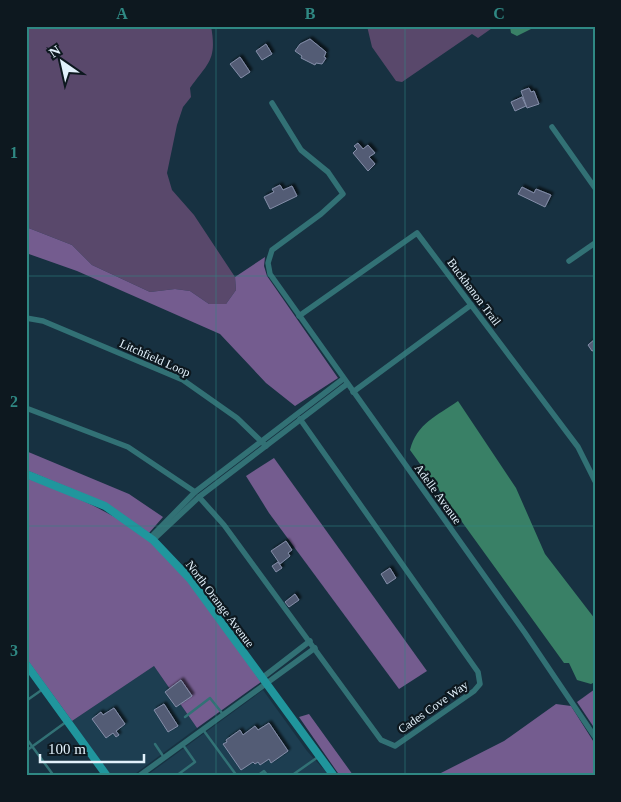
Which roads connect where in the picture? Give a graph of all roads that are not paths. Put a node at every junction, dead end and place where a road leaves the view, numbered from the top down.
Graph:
1 (272, 103) dead end
2 (552, 127) dead end
3 (595, 188) edge
4 (595, 243) edge
5 (569, 261) dead end
6 (471, 305) junction
7 (299, 316) junction
8 (26, 318) edge
9 (345, 382) junction
10 (352, 392) junction
11 (26, 408) edge
12 (300, 419) junction
13 (262, 440) junction
14 (266, 446) junction
15 (26, 474) edge
16 (595, 481) edge
17 (197, 494) junction
18 (151, 539) junction
19 (310, 641) junction
20 (314, 648) junction
21 (26, 664) edge
22 (264, 680) junction
23 (44, 688) junction
24 (26, 701) edge
25 (223, 714) junction
26 (185, 717) dead end
27 (67, 721) junction
28 (203, 729) junction
29 (595, 737) edge
30 (26, 738) edge
31 (155, 744) dead end
32 (182, 744) junction
33 (33, 746) junction
34 (26, 751) edge
35 (319, 756) junction
36 (164, 758) junction
37 (54, 776) edge
38 (107, 776) edge
39 (139, 776) edge
40 (176, 776) edge
41 (237, 776) edge
42 (257, 776) edge
43 (268, 776) edge
44 (291, 776) edge
45 (334, 776) edge

1 - 7 street, Adelle Avenue
2 - 3 street
4 - 5 street
6 - 7 street, Buckhanon Trail
6 - 10 street
6 - 16 street, Buckhanon Trail
7 - 9 street, Adelle Avenue
8 - 13 street, Litchfield Loop
9 - 10 street, Adelle Avenue
9 - 12 street
9 - 13 street
10 - 29 street, Adelle Avenue
11 - 17 street
12 - 14 street
12 - 20 street, Cades Cove Way
13 - 14 street, Litchfield Loop
13 - 17 street
14 - 17 street
15 - 18 street, North Orange Avenue
17 - 18 street
17 - 19 street, Cades Cove Way
18 - 22 street, North Orange Avenue
19 - 20 street, Cades Cove Way
19 - 22 street
20 - 22 street
21 - 23 street
22 - 25 street
22 - 35 street, North Orange Avenue
23 - 24 lane
23 - 27 street
25 - 26 lane
25 - 28 street
27 - 33 lane
27 - 38 street
28 - 32 street
28 - 41 lane
30 - 33 lane
31 - 36 lane
32 - 36 street
32 - 40 lane
33 - 34 lane
33 - 37 lane
35 - 44 lane
35 - 45 street, North Orange Avenue
36 - 39 street
42 - 43 lane

